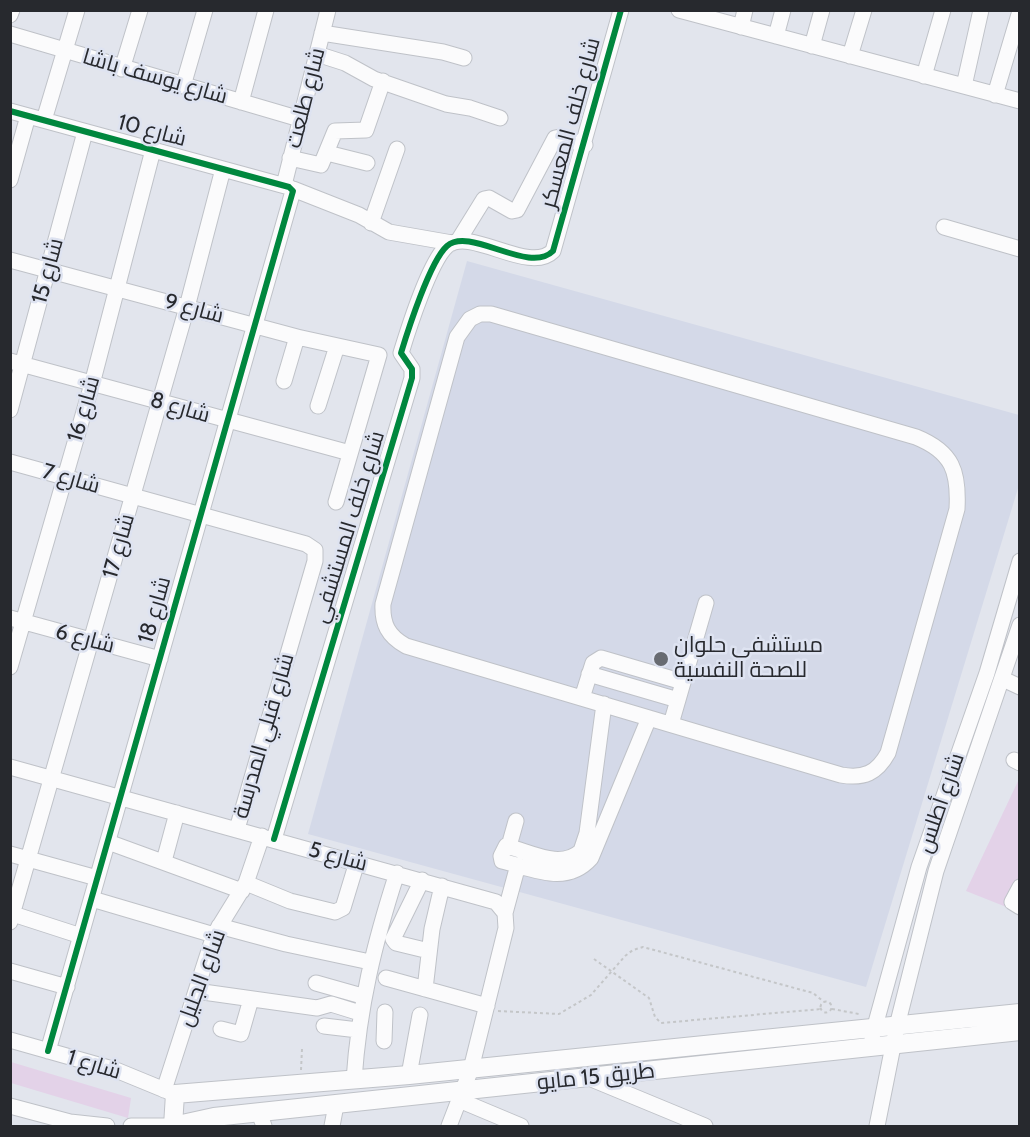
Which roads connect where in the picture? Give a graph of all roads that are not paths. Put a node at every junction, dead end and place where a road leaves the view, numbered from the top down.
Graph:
1 (77, 10) edge
2 (140, 10) edge
3 (205, 10) edge
4 (266, 10) edge
5 (328, 10) edge
6 (621, 10) edge
7 (679, 10) edge
8 (746, 10) edge
9 (783, 10) edge
10 (822, 10) edge
11 (864, 10) edge
12 (943, 10) edge
13 (981, 10) edge
14 (1020, 10) edge
15 (704, 14) edge
16 (741, 27) junction
17 (322, 33) junction
18 (10, 34) edge
19 (776, 36) junction
20 (812, 46) junction
21 (64, 51) junction
22 (317, 54) junction
23 (850, 56) junction
24 (464, 58) dead end
25 (122, 69) junction
26 (924, 76) junction
27 (383, 81) junction
28 (183, 86) junction
29 (964, 86) junction
30 (995, 95) junction
31 (1020, 101) edge
32 (241, 102) junction
33 (10, 111) edge
34 (28, 116) junction
35 (500, 118) dead end
36 (300, 119) junction
37 (44, 120) junction
38 (85, 132) junction
39 (585, 145) junction
40 (398, 149) dead end
41 (153, 150) junction
42 (327, 153) junction
43 (290, 158) junction
44 (367, 163) dead end
45 (223, 169) junction
46 (10, 180) edge
47 (288, 187) junction
48 (371, 223) junction
49 (944, 227) dead end
50 (455, 242) junction
51 (1020, 249) edge
52 (10, 260) edge
53 (48, 270) junction
54 (117, 289) junction
55 (187, 307) junction
56 (255, 326) junction
57 (297, 337) junction
58 (337, 346) junction
59 (17, 363) edge
60 (284, 381) dead end
61 (92, 384) junction
62 (160, 403) junction
63 (318, 406) dead end
64 (10, 410) edge
65 (228, 419) junction
66 (350, 453) junction
67 (10, 462) edge
68 (65, 477) junction
69 (133, 496) junction
70 (336, 502) dead end
71 (201, 515) junction
72 (306, 544) joint
73 (1020, 561) edge
74 (706, 603) dead end
75 (1013, 609) edge
76 (17, 620) edge
77 (1020, 625) edge
78 (91, 640) junction
79 (160, 659) junction
80 (10, 666) edge
81 (589, 674) junction
82 (1003, 678) junction
83 (684, 682) junction
84 (1020, 687) edge
85 (582, 698) junction
86 (678, 700) junction
87 (604, 704) junction
88 (649, 718) junction
89 (671, 724) junction
90 (10, 766) edge
91 (52, 778) junction
92 (121, 797) junction
93 (177, 813) junction
94 (516, 821) dead end
95 (237, 829) junction
96 (268, 838) junction
97 (108, 842) junction
98 (509, 846) junction
99 (10, 854) edge
100 (29, 859) junction
101 (164, 861) junction
102 (357, 862) junction
103 (518, 865) junction
104 (397, 873) junction
105 (98, 878) junction
106 (422, 880) junction
107 (442, 885) junction
108 (244, 887) junction
109 (1020, 887) edge
110 (92, 899) junction
111 (1020, 906) edge
112 (505, 913) junction
113 (11, 916) edge
114 (217, 931) junction
115 (81, 936) junction
116 (429, 951) junction
117 (370, 962) junction
118 (10, 971) edge
119 (387, 978) dead end
120 (316, 983) dead end
121 (67, 987) junction
122 (425, 989) junction
123 (196, 991) junction
124 (363, 996) junction
125 (251, 999) junction
126 (486, 1008) junction
127 (1020, 1013) edge
128 (420, 1015) dead end
129 (358, 1022) junction
130 (876, 1023) junction
131 (324, 1026) dead end
132 (385, 1026) dead end
133 (221, 1029) dead end
134 (1020, 1031) edge
135 (896, 1035) junction
136 (10, 1041) edge
137 (870, 1047) junction
138 (48, 1051) junction
139 (471, 1069) junction
140 (409, 1075) junction
141 (589, 1078) junction
142 (354, 1080) junction
143 (169, 1092) junction
144 (461, 1096) junction
145 (336, 1105) junction
146 (10, 1106) edge
147 (261, 1120) edge
148 (182, 1125) edge
149 (101, 1126) edge
150 (107, 1126) edge
151 (131, 1126) edge
152 (332, 1126) edge
153 (449, 1126) edge
154 (520, 1126) edge
155 (705, 1126) edge
156 (876, 1126) edge

1 - 21 street
2 - 25 street
3 - 28 street
4 - 32 street
5 - 17 street, شارع طلعت
6 - 39 street, شارع خلف المعسكر
7 - 15 street
8 - 16 street
9 - 19 street
10 - 20 street
11 - 23 street
12 - 26 street
13 - 29 street
14 - 30 street
15 - 16 street
16 - 19 street
17 - 22 street, شارع طلعت
17 - 24 street
18 - 21 street, شارع يوسف باشا
19 - 20 street
20 - 23 street
21 - 25 street, شارع يوسف باشا
21 - 37 street
22 - 27 street
22 - 36 street, شارع طلعت
23 - 26 street
25 - 28 street, شارع يوسف باشا
26 - 29 street
27 - 35 street
27 - 42 street
28 - 32 street, شارع يوسف باشا
29 - 30 street
30 - 31 street
32 - 36 street, شارع يوسف باشا
33 - 34 street, شارع 10
34 - 37 street, شارع 10
34 - 46 street
36 - 43 street, شارع طلعت
37 - 38 street, شارع 10
38 - 41 street, شارع 10
38 - 53 street, شارع 15
39 - 50 street, شارع خلف المستشفي
39 - 50 street, شارع خلف المعسكر
40 - 48 street
41 - 45 street, شارع 10
41 - 54 street, شارع 16
42 - 43 street
42 - 44 street
43 - 47 street, شارع طلعت
45 - 47 street, شارع 10
45 - 55 street, شارع 17
47 - 48 street, شارع 10
47 - 56 street, شارع 18
48 - 50 street, شارع 10
49 - 51 street
50 - 96 street, شارع خلف المستشفي
52 - 53 street, شارع 9
53 - 54 street, شارع 9
53 - 59 street, شارع 15
54 - 55 street, شارع 9
54 - 61 street, شارع 16
55 - 56 street, شارع 9
55 - 62 street, شارع 17
56 - 57 street, شارع 9
56 - 65 street, شارع 18
57 - 58 street, شارع 9
57 - 60 street
58 - 63 street
58 - 66 street, شارع 9
59 - 61 street, شارع 8
59 - 64 street, شارع 15
61 - 62 street, شارع 8
61 - 68 street, شارع 16
62 - 65 street, شارع 8
62 - 69 street, شارع 17
65 - 66 street, شارع 8
65 - 71 street, شارع 18
66 - 70 street
67 - 68 street, شارع 7
68 - 69 street, شارع 7
68 - 76 street, شارع 16
69 - 71 street, شارع 7
69 - 78 street, شارع 17
71 - 72 street, شارع 7
71 - 79 street, شارع 18
72 - 95 street, شارع قبلي المدرسة
73 - 75 street, شارع أطلس
74 - 83 street
75 - 130 street, شارع أطلس
76 - 78 street, شارع 6
76 - 80 street, شارع 16
77 - 82 street, شارع أطلس
78 - 79 street, شارع 6
78 - 91 street, شارع 17
79 - 92 street, شارع 18
81 - 83 street
81 - 85 street
81 - 86 street
82 - 84 street
82 - 135 street, شارع أطلس
83 - 86 street
85 - 87 street
85 - 89 street
86 - 89 street
87 - 88 street
87 - 98 street
88 - 89 street
88 - 103 street
90 - 91 street, شارع 5
91 - 92 street, شارع 5
91 - 100 street, شارع 17
92 - 93 street, شارع 5
92 - 97 street, شارع 18
93 - 95 street, شارع 5
93 - 101 street
94 - 98 street
95 - 96 street, شارع 5
96 - 102 street, شارع 5
96 - 108 street, شارع الجليل
97 - 101 street
97 - 105 street, شارع 18
98 - 103 street
99 - 100 street
100 - 105 street
100 - 113 street, شارع 17
101 - 108 street
102 - 104 street, شارع 5
102 - 108 street
103 - 112 street
104 - 106 street, شارع 5
104 - 117 street
105 - 110 street, شارع 18
106 - 107 street, شارع 5
106 - 116 street
107 - 112 street, شارع 5
107 - 116 street
108 - 114 street, شارع الجليل
109 - 111 street
110 - 114 street
110 - 115 street, شارع 18
112 - 126 street
113 - 115 street
114 - 117 street
114 - 123 street, شارع الجليل
115 - 121 street, شارع 18
116 - 122 street
117 - 124 street
118 - 121 street
119 - 122 street
120 - 124 street
121 - 138 street, شارع 18
122 - 126 street
123 - 125 street
123 - 143 street, شارع الجليل
124 - 129 street
125 - 129 street
125 - 133 street
126 - 139 street
127 - 135 main road, طريق 15 مايو
128 - 140 street
129 - 131 street
129 - 132 street
129 - 142 street
130 - 135 main road, طريق 15 مايو
130 - 137 street, شارع أطلس
130 - 139 main road, طريق 15 مايو
134 - 135 main road, طريق 15 مايو
135 - 137 main road, طريق 15 مايو
135 - 156 street, شارع أطلس
136 - 138 street, شارع 1
137 - 141 main road, طريق 15 مايو
138 - 143 street, شارع 1
139 - 140 main road, طريق 15 مايو
139 - 144 street
140 - 142 main road, طريق 15 مايو
141 - 144 main road, طريق 15 مايو
141 - 155 street
142 - 143 main road, طريق 15 مايو
143 - 148 main road
144 - 145 main road, طريق 15 مايو
144 - 153 street
144 - 154 street
145 - 147 main road, طريق 15 مايو
145 - 152 street
146 - 149 street
147 - 148 main road, طريق 15 مايو
148 - 151 street
149 - 150 street

